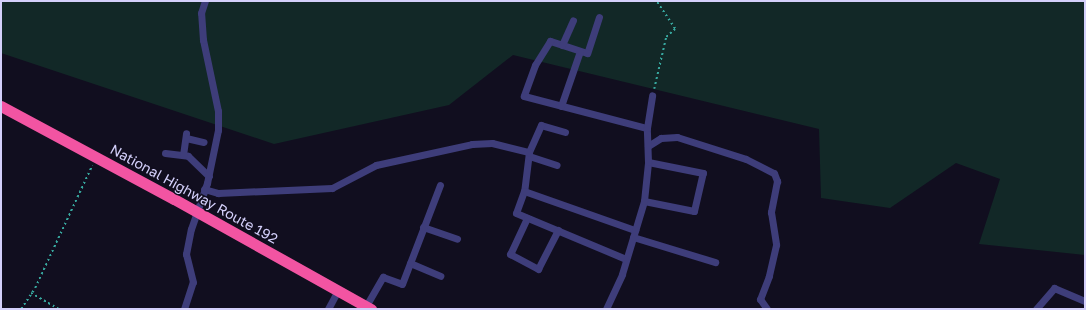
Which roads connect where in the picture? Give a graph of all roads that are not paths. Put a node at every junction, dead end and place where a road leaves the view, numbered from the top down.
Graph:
1 (205, 1) edge
2 (599, 17) dead end
3 (573, 20) dead end
4 (562, 45) junction
5 (580, 51) junction
6 (652, 95) road end
7 (1, 106) edge
8 (561, 106) junction
9 (647, 128) junction
10 (565, 132) dead end
11 (204, 142) dead end
12 (648, 146) junction
13 (165, 153) dead end
14 (529, 154) junction
15 (183, 155) junction
16 (648, 162) junction
17 (557, 165) dead end
18 (209, 176) junction
19 (440, 185) dead end
20 (204, 189) junction
21 (524, 190) junction
22 (644, 201) junction
23 (196, 211) junction
24 (527, 218) junction
25 (424, 226) junction
26 (558, 230) junction
27 (634, 233) junction
28 (457, 239) dead end
29 (626, 259) junction
30 (716, 262) dead end
31 (410, 263) junction
32 (440, 276) dead end
33 (338, 290) junction
34 (1085, 301) edge
35 (369, 308) edge
36 (184, 309) edge
37 (328, 309) edge
38 (606, 309) edge
39 (767, 309) edge
40 (1036, 309) edge

1 - 18 street
2 - 5 street
3 - 4 street
4 - 5 street
4 - 8 street
5 - 8 street
6 - 9 street
7 - 23 highway, National Highway Route 192
8 - 9 street
9 - 12 street
10 - 14 street
11 - 15 street
12 - 16 street
12 - 39 street
13 - 15 street
14 - 17 street
14 - 20 street
14 - 21 street
15 - 18 street
16 - 22 street
16 - 22 street
18 - 20 street
19 - 25 street
20 - 23 street
21 - 24 street
21 - 27 street
22 - 27 street
23 - 33 highway, National Highway Route 192
23 - 36 street
24 - 26 street
24 - 26 street
25 - 28 street
25 - 31 street
26 - 29 street
27 - 29 street
27 - 30 street
29 - 38 street
31 - 32 street
31 - 35 street
33 - 35 highway, National Highway Route 192
33 - 37 street
34 - 40 street

